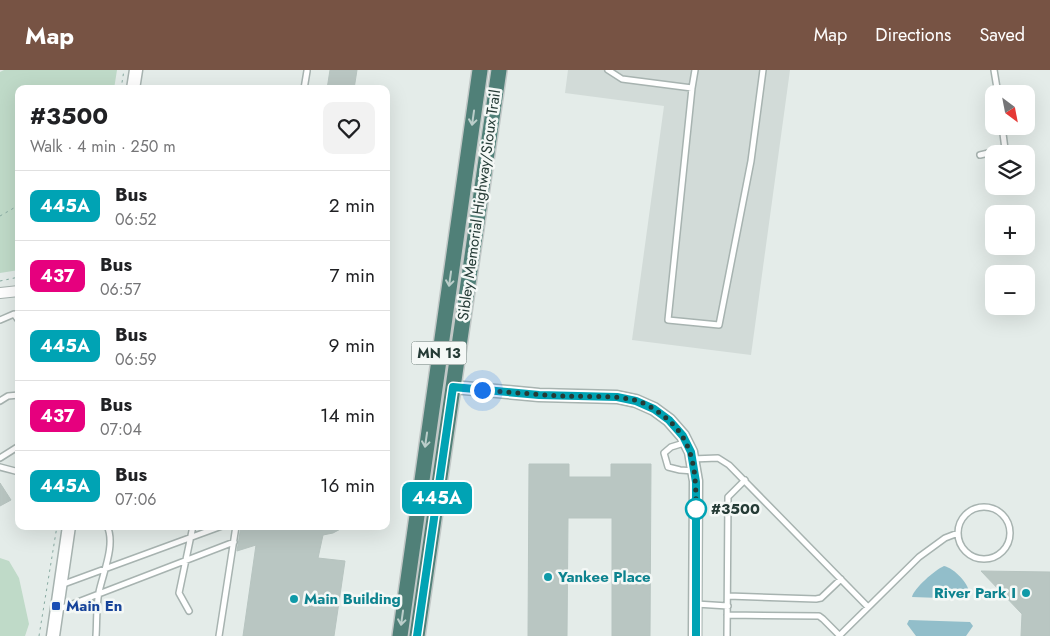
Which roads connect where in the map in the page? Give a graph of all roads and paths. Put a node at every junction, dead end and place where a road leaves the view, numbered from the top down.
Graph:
1 (124, 70) edge
2 (136, 70) edge
3 (480, 70) edge
4 (499, 70) edge
5 (608, 70) edge
6 (695, 70) edge
7 (763, 70) edge
8 (994, 70) edge
9 (307, 71) edge
10 (122, 85) edge
11 (134, 85) edge
12 (305, 85) edge
13 (996, 85) edge
14 (692, 88) junction
15 (1003, 135) edge
16 (980, 155) dead end
17 (15, 207) edge
18 (0, 216) edge
19 (15, 278) edge
20 (0, 280) edge
21 (15, 291) edge
22 (0, 293) edge
23 (15, 315) edge
24 (0, 320) edge
25 (453, 387) junction
26 (15, 395) edge
27 (0, 401) edge
28 (686, 442) junction
29 (15, 449) edge
30 (0, 458) edge
31 (693, 465) junction
32 (0, 467) edge
33 (15, 471) edge
34 (745, 480) junction
35 (56, 530) edge
36 (68, 530) edge
37 (109, 530) edge
38 (192, 530) edge
39 (212, 530) edge
40 (236, 530) edge
41 (958, 533) junction
42 (191, 538) junction
43 (234, 542) junction
44 (186, 560) junction
45 (106, 568) junction
46 (841, 579) junction
47 (61, 585) junction
48 (99, 594) junction
49 (728, 596) junction
50 (696, 604) junction
51 (728, 606) junction
52 (868, 607) junction
53 (57, 610) junction
54 (189, 611) dead end
55 (728, 615) junction
56 (39, 636) edge
57 (53, 636) edge
58 (96, 636) edge
59 (219, 636) edge
60 (400, 636) edge
61 (417, 636) edge
62 (696, 636) edge
63 (727, 636) edge
64 (839, 636) edge

1 - 10 path
2 - 11 street
3 -> 60 highway, Sibley Memorial Highway/Sioux Trail / MN 13
4 - 25 highway, Sibley Memorial Highway/Sioux Trail / MN 13
5 - 14 lane
6 - 14 lane
7 - 14 lane
8 - 13 lane
9 - 12 lane
15 - 16 lane
17 - 18 path
19 - 20 path
21 - 22 street
23 - 24 lane
25 - 28 street
25 - 61 highway, Sibley Memorial Highway/Sioux Trail / MN 13
26 - 27 lane
28 - 31 street
28 - 31 lane
29 - 30 lane
31 - 34 lane
31 - 50 street
32 - 33 lane
34 - 46 lane
34 - 49 lane
35 - 56 path
36 - 47 street
37 - 45 lane
38 - 42 lane
39 - 42 lane
40 - 43 lane
41 - 41 lane
41 - 52 lane
42 - 44 lane
42 - 45 lane
43 - 44 lane
43 - 59 lane
44 - 48 lane
44 - 54 lane
45 - 47 lane
45 - 48 lane
46 - 49 lane
46 - 52 lane
47 - 53 street
48 - 53 lane
48 - 58 lane
49 - 51 lane
50 - 51 lane
50 - 62 street
51 - 55 lane
52 - 64 lane
53 - 57 street
55 - 63 lane
55 - 64 lane

